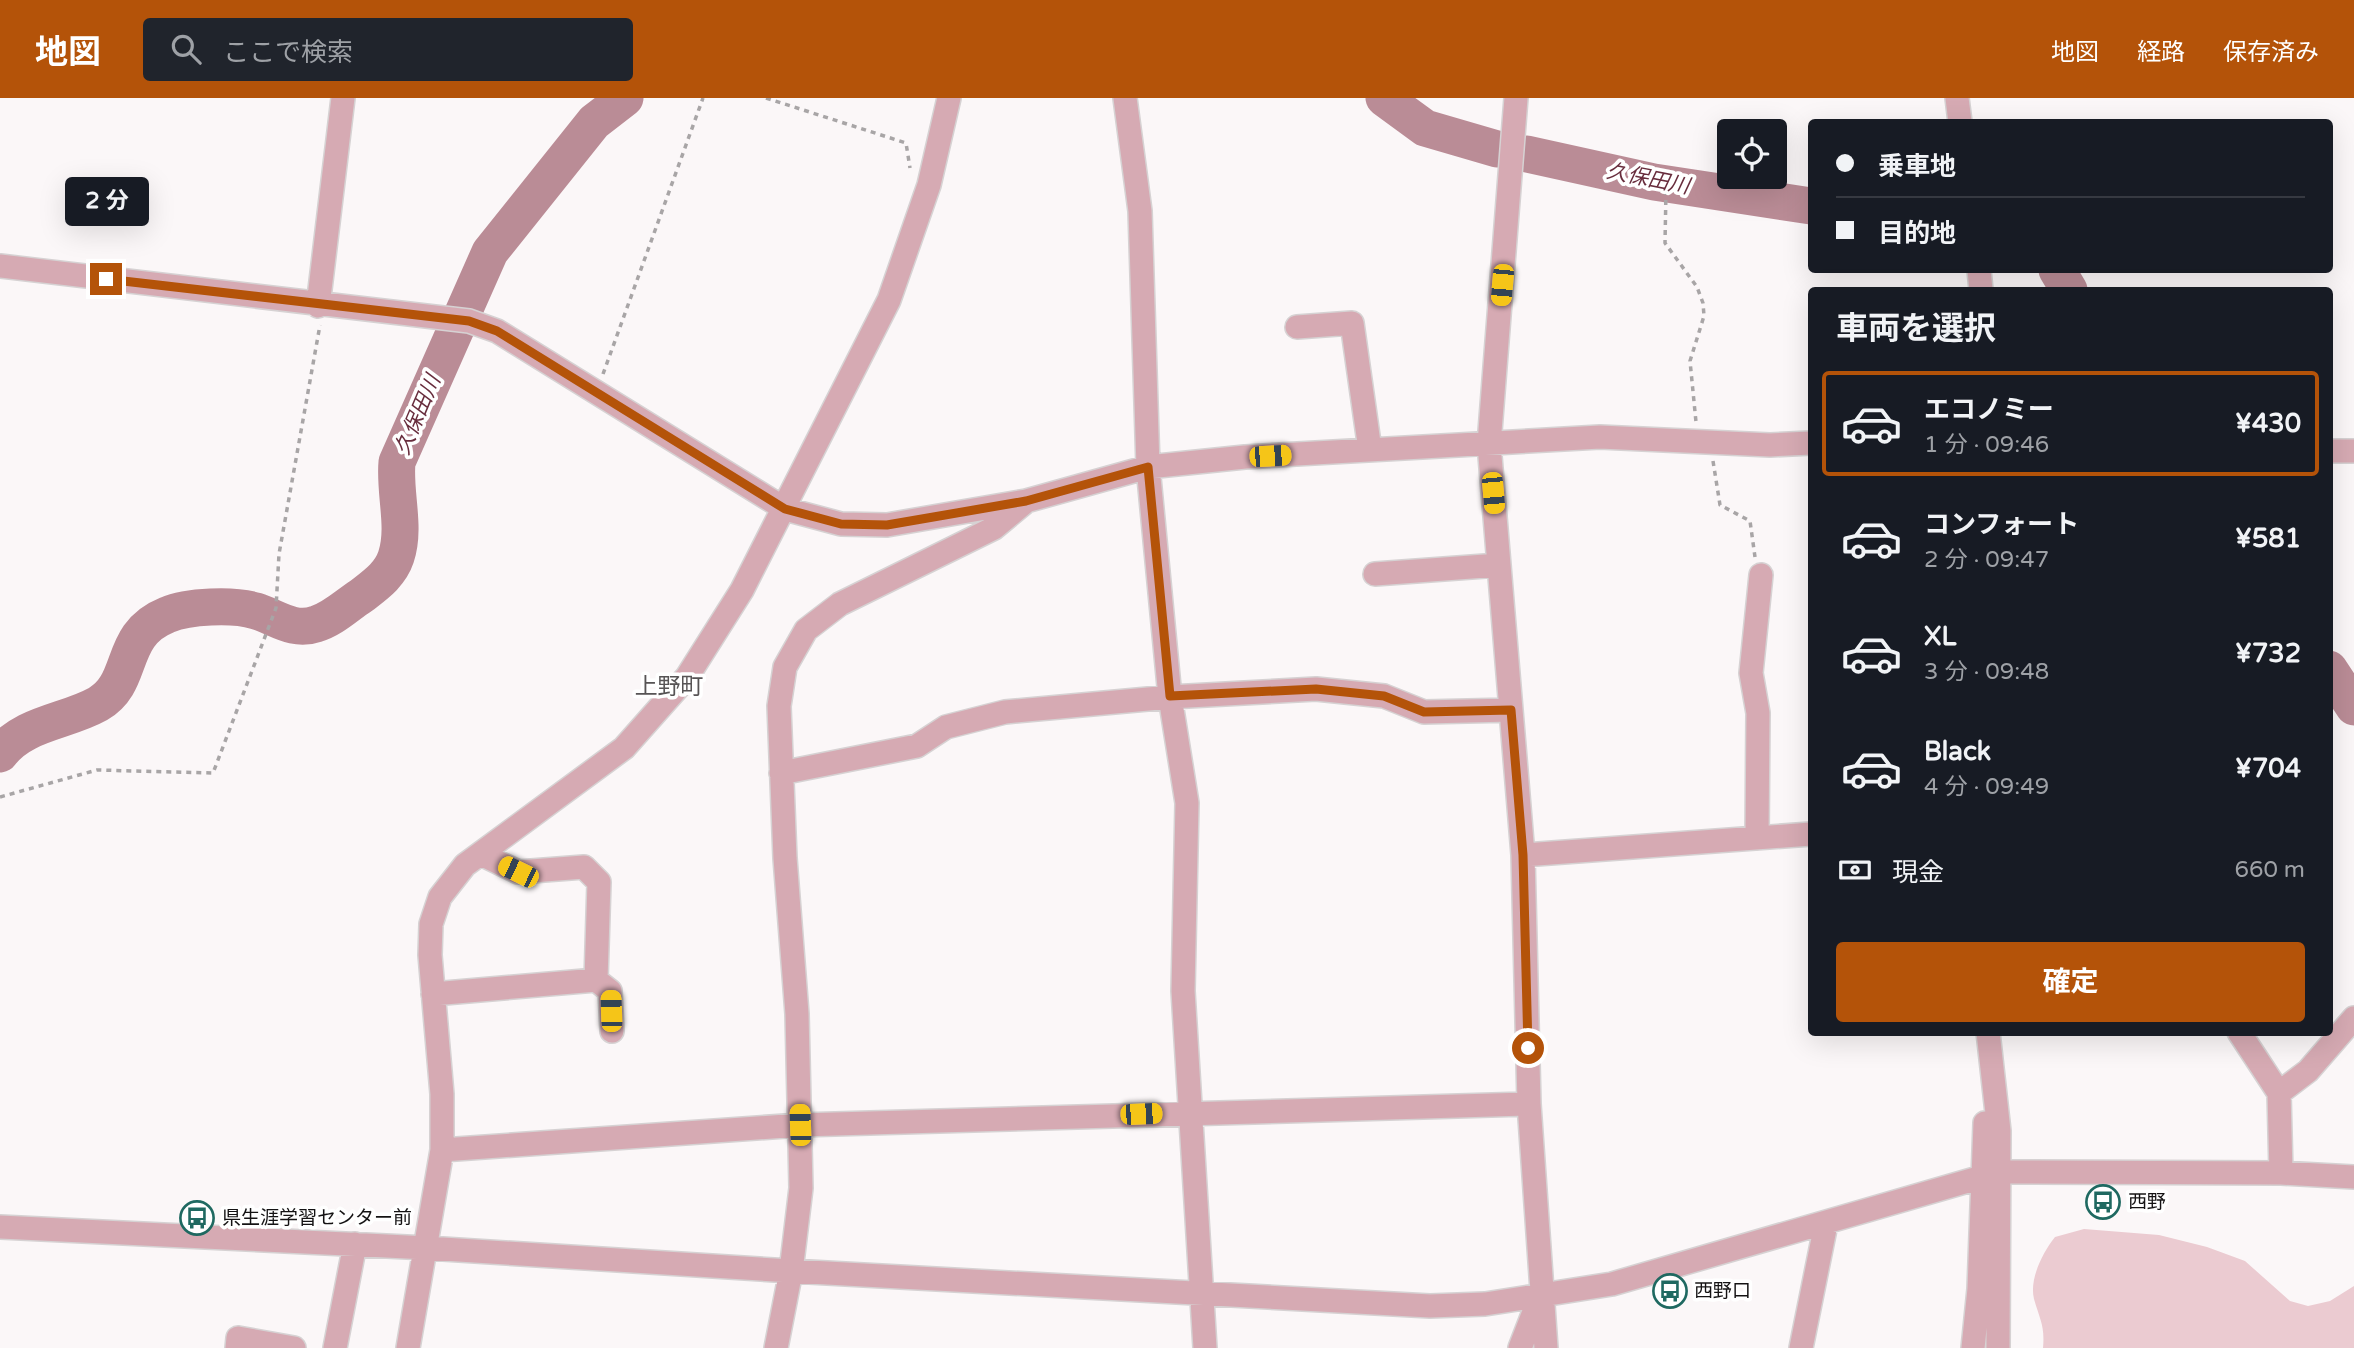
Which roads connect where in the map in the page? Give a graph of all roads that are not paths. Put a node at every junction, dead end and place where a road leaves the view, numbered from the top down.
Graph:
1 (343, 98) edge
2 (949, 98) edge
3 (1125, 98) edge
4 (1517, 98) edge
5 (1957, 98) edge
6 (1960, 119) edge
7 (0, 266) edge
8 (321, 306) junction
9 (1297, 327) dead end
10 (1808, 443) edge
11 (1489, 444) junction
12 (1370, 450) junction
13 (2333, 451) edge
14 (2354, 451) edge
15 (1148, 467) junction
16 (1026, 501) junction
17 (785, 509) junction
18 (1499, 565) junction
19 (1375, 574) dead end
20 (1761, 575) road end
21 (1170, 696) junction
22 (1511, 710) junction
23 (782, 773) junction
24 (1808, 834) edge
25 (1757, 838) junction
26 (481, 854) junction
27 (1523, 855) junction
28 (596, 980) junction
29 (433, 994) junction
30 (2354, 1018) edge
31 (612, 1031) dead end
32 (1987, 1036) edge
33 (2242, 1036) edge
34 (2278, 1093) junction
35 (1529, 1104) junction
36 (1193, 1112) junction
37 (800, 1125) junction
38 (442, 1150) junction
39 (2281, 1173) junction
40 (1990, 1174) junction
41 (2354, 1177) edge
42 (1826, 1224) junction
43 (0, 1227) edge
44 (355, 1244) junction
45 (427, 1248) junction
46 (791, 1271) junction
47 (1202, 1294) junction
48 (1540, 1296) junction
49 (236, 1348) edge
50 (294, 1348) edge
51 (335, 1348) edge
52 (408, 1348) edge
53 (776, 1348) edge
54 (1205, 1348) edge
55 (1520, 1348) edge
56 (1546, 1348) edge
57 (1801, 1348) edge
58 (1973, 1348) edge
59 (1998, 1348) edge

1 - 8 street
2 - 17 street
3 - 15 street
4 - 11 street
5 - 6 street
7 - 8 street
8 - 17 street
9 - 12 street
10 - 11 street
11 - 12 street
11 - 18 street
12 - 15 street
13 - 14 street
15 - 16 street
15 - 21 street
16 - 17 street
16 - 23 street
17 - 26 street
18 - 19 street
18 - 22 street
20 - 25 street
21 - 22 street
21 - 23 street
21 - 36 street
22 - 27 street
23 - 37 street
24 - 25 street
25 - 27 street
26 - 28 street
26 - 29 street
27 - 35 street
28 - 29 street
28 - 31 street
29 - 38 street
30 - 34 street
32 - 40 street
33 - 34 street
34 - 39 street
35 - 36 street
35 - 48 street
36 - 37 street
36 - 47 street
37 - 38 street
37 - 46 street
38 - 45 street
39 - 40 street
39 - 41 street
40 - 42 street
40 - 58 street
40 - 59 street
42 - 48 street
42 - 57 street
43 - 44 street
44 - 45 street
44 - 51 street
45 - 46 street
45 - 52 street
46 - 47 street
46 - 53 street
47 - 48 street
47 - 54 street
48 - 55 street
48 - 56 street
49 - 50 street

